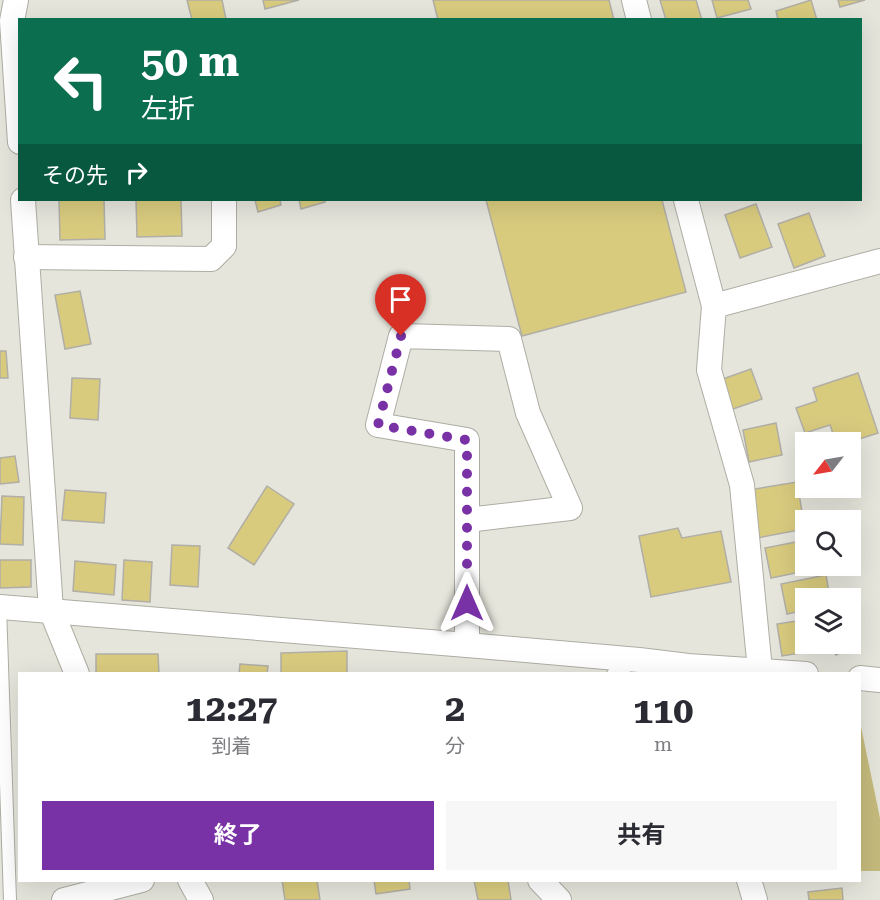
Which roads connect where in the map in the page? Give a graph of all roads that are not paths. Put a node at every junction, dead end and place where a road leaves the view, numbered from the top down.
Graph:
1 (16, 0) edge
2 (634, 0) edge
3 (638, 18) edge
4 (18, 112) edge
5 (23, 201) edge
6 (224, 201) edge
7 (686, 201) edge
8 (26, 257) junction
9 (880, 261) edge
10 (714, 306) junction
11 (467, 520) junction
12 (0, 607) edge
13 (51, 610) junction
14 (467, 645) junction
15 (639, 660) junction
16 (690, 670) edge
17 (760, 670) junction
18 (76, 672) edge
19 (617, 672) edge
20 (783, 672) edge
21 (861, 678) edge
22 (880, 680) edge
23 (134, 882) edge
24 (191, 882) edge
25 (542, 882) edge
26 (750, 882) edge
27 (10, 900) edge
28 (64, 900) edge
29 (201, 900) edge
30 (559, 900) edge
31 (755, 900) edge

1 - 4 street
2 - 3 street
5 - 8 street
6 - 8 street
7 - 10 street
8 - 13 street
9 - 10 street
10 - 17 street
11 - 11 street
11 - 14 street
12 - 13 street
12 - 27 lane
13 - 14 street
13 - 18 street
14 - 15 street
15 - 16 street
15 - 19 lane
16 - 17 street
17 - 20 street
21 - 22 street
23 - 28 street
24 - 29 street
25 - 30 street
26 - 31 street

